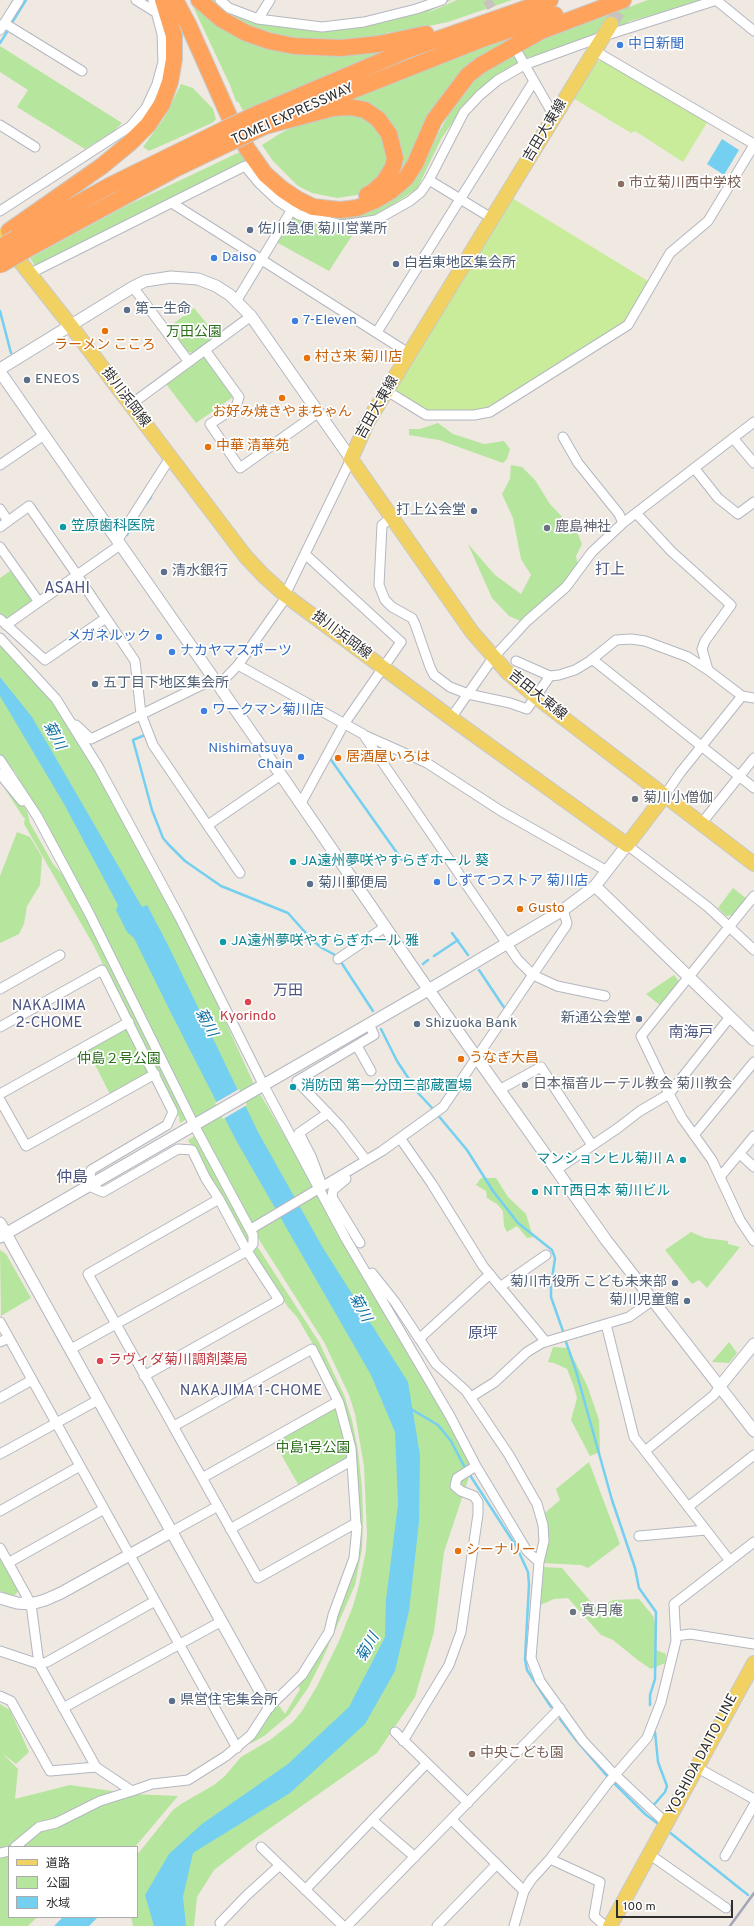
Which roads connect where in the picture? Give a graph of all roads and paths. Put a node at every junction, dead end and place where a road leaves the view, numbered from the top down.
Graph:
1 (7, 0) edge
2 (136, 0) edge
3 (153, 0) edge
4 (175, 0) edge
5 (183, 0) edge
6 (199, 0) edge
7 (220, 0) edge
8 (270, 0) edge
9 (442, 0) edge
10 (550, 0) edge
11 (601, 0) edge
12 (623, 0) edge
13 (716, 0) edge
14 (17, 3) edge
15 (160, 7) edge
16 (258, 19) junction
17 (480, 23) junction
18 (611, 24) tunnel mouth
19 (2, 27) edge
20 (754, 31) edge
21 (604, 36) junction
22 (595, 51) junction
23 (518, 55) tunnel mouth
24 (524, 65) junction
25 (82, 71) dead end
26 (534, 82) junction
27 (554, 116) junction
28 (262, 119) junction
29 (0, 125) edge
30 (754, 145) edge
31 (35, 147) dead end
32 (429, 180) junction
33 (460, 200) junction
34 (172, 203) junction
35 (0, 211) edge
36 (291, 211) junction
37 (493, 219) junction
38 (10, 239) edge
39 (0, 248) edge
40 (262, 259) junction
41 (0, 265) edge
42 (29, 274) junction
43 (133, 287) junction
44 (237, 300) junction
45 (251, 316) junction
46 (71, 326) junction
47 (377, 332) junction
48 (205, 350) junction
49 (410, 354) junction
50 (189, 362) junction
51 (0, 371) edge
52 (387, 391) junction
53 (130, 406) junction
54 (319, 412) junction
55 (754, 422) edge
56 (44, 435) junction
57 (563, 437) dead end
58 (734, 438) junction
59 (170, 458) junction
60 (351, 459) junction
61 (754, 463) edge
62 (0, 465) edge
63 (695, 469) junction
64 (754, 502) edge
65 (0, 508) edge
66 (636, 513) junction
67 (392, 517) junction
68 (8, 521) junction
69 (622, 523) junction
70 (0, 527) edge
71 (119, 543) junction
72 (0, 547) edge
73 (305, 554) junction
74 (77, 575) junction
75 (286, 595) junction
76 (39, 602) junction
77 (106, 618) junction
78 (3, 622) edge
79 (0, 638) edge
80 (493, 658) junction
81 (592, 659) junction
82 (516, 661) dead end
83 (238, 665) junction
84 (383, 667) junction
85 (708, 670) junction
86 (550, 676) junction
87 (217, 682) junction
88 (468, 694) junction
89 (742, 696) junction
90 (536, 697) junction
91 (754, 698) edge
92 (141, 714) junction
93 (68, 718) junction
94 (451, 718) junction
95 (344, 724) junction
96 (363, 734) junction
97 (701, 746) junction
98 (754, 758) edge
99 (0, 760) edge
100 (0, 774) edge
101 (281, 775) junction
102 (739, 776) junction
103 (754, 788) edge
104 (665, 796) junction
105 (301, 803) junction
106 (36, 816) junction
107 (701, 824) junction
108 (208, 825) junction
109 (627, 845) junction
110 (754, 864) edge
111 (607, 871) junction
112 (240, 873) dead end
113 (594, 886) junction
114 (754, 896) edge
115 (563, 910) junction
116 (385, 927) junction
117 (729, 927) junction
118 (506, 943) junction
119 (754, 950) edge
120 (60, 955) dead end
121 (339, 958) dead end
122 (533, 975) junction
123 (688, 977) junction
124 (0, 989) edge
125 (428, 990) junction
126 (605, 996) dead end
127 (730, 1017) junction
128 (375, 1021) junction
129 (129, 1022) junction
130 (0, 1027) edge
131 (754, 1040) edge
132 (356, 1046) junction
133 (476, 1058) junction
134 (754, 1062) edge
135 (371, 1071) dead end
136 (155, 1074) junction
137 (262, 1087) junction
138 (499, 1090) junction
139 (0, 1094) edge
140 (669, 1094) junction
141 (0, 1100) edge
142 (328, 1113) junction
143 (196, 1125) junction
144 (694, 1134) junction
145 (754, 1136) edge
146 (400, 1138) junction
147 (592, 1145) junction
148 (382, 1151) junction
149 (740, 1154) junction
150 (366, 1160) junction
151 (754, 1167) edge
152 (556, 1170) junction
153 (720, 1177) junction
154 (89, 1186) junction
155 (320, 1189) junction
156 (219, 1199) junction
157 (0, 1223) edge
158 (252, 1228) junction
159 (3, 1236) edge
160 (754, 1241) edge
161 (360, 1243) dead end
162 (352, 1248) junction
163 (247, 1251) junction
164 (546, 1255) dead end
165 (490, 1274) junction
166 (500, 1287) junction
167 (653, 1300) junction
168 (0, 1322) edge
169 (115, 1324) junction
170 (606, 1324) junction
171 (9, 1338) junction
172 (419, 1339) junction
173 (0, 1342) edge
174 (546, 1342) junction
175 (754, 1344) edge
176 (71, 1349) junction
177 (144, 1376) junction
178 (32, 1380) junction
179 (720, 1386) junction
180 (471, 1397) junction
181 (0, 1398) edge
182 (98, 1400) junction
183 (337, 1402) junction
184 (56, 1423) junction
185 (174, 1426) junction
186 (754, 1431) edge
187 (645, 1451) junction
188 (0, 1454) edge
189 (754, 1455) edge
190 (351, 1461) junction
191 (80, 1466) junction
192 (476, 1466) junction
193 (202, 1478) junction
194 (218, 1506) junction
195 (688, 1507) junction
196 (104, 1509) junction
197 (0, 1510) edge
198 (356, 1523) junction
199 (230, 1529) junction
200 (706, 1530) junction
201 (171, 1532) junction
202 (639, 1536) dead end
203 (754, 1542) edge
204 (0, 1548) edge
205 (130, 1555) junction
206 (730, 1561) junction
207 (539, 1562) junction
208 (8, 1563) junction
209 (0, 1598) edge
210 (155, 1601) junction
211 (31, 1604) junction
212 (222, 1621) junction
213 (676, 1636) junction
214 (179, 1644) junction
215 (754, 1644) edge
216 (0, 1651) edge
217 (39, 1664) junction
218 (754, 1665) edge
219 (0, 1696) edge
220 (269, 1707) junction
221 (63, 1708) junction
222 (560, 1708) junction
223 (395, 1732) dead end
224 (403, 1741) junction
225 (237, 1748) junction
226 (427, 1763) junction
227 (96, 1767) junction
228 (696, 1767) junction
229 (613, 1779) junction
230 (132, 1791) junction
231 (754, 1799) edge
232 (468, 1803) junction
233 (754, 1806) edge
234 (372, 1820) junction
235 (452, 1820) junction
236 (664, 1826) junction
237 (16, 1846) edge
238 (261, 1847) dead end
239 (649, 1854) junction
240 (726, 1856) dead end
241 (414, 1858) junction
242 (550, 1859) junction
243 (280, 1865) junction
244 (496, 1865) junction
245 (305, 1890) junction
246 (524, 1891) junction
247 (726, 1908) dead end
248 (220, 1923) dead end
249 (343, 1926) edge
250 (347, 1926) edge
251 (437, 1926) edge
252 (514, 1926) edge
253 (606, 1926) edge
254 (610, 1926) edge

1 - 14 street
2 - 15 street
3 - 15 street
4 - 12 highway
5 - 28 highway
6 - 17 highway
7 - 16 street
8 - 16 street
9 - 16 street
10 - 17 highway, TOMEI EXPRESSWAY
11 - 28 highway, TOMEI EXPRESSWAY
13 - 20 street
13 - 21 street
14 - 19 street
15 - 35 street
15 - 38 highway
17 - 28 highway, TOMEI EXPRESSWAY
18 - 21 main road, 吉田大東線
19 - 25 street
21 - 22 main road, 吉田大東線
21 - 24 street
22 - 27 main road, 吉田大東線
22 - 30 street
23 - 24 street
24 - 26 street
24 - 32 street
26 - 27 street
26 - 33 street
27 - 37 main road, 吉田大東線
28 - 38 highway, TOMEI EXPRESSWAY, bridge
29 - 31 street
30 - 52 street
32 - 33 street
32 - 36 street
33 - 37 street
33 - 47 street
34 - 36 street
34 - 40 street
34 - 42 street
36 - 40 street
37 - 49 main road, 吉田大東線
38 - 39 highway, TOMEI EXPRESSWAY, bridge
38 - 41 highway, TOMEI EXPRESSWAY, bridge
38 - 42 main road, 掛川浜岡線
40 - 44 street
40 - 47 street
42 - 46 main road, 掛川浜岡線
43 - 44 street
43 - 46 street
43 - 50 street
44 - 45 street
45 - 48 street
45 - 54 street
46 - 51 street
46 - 53 main road, 掛川浜岡線
47 - 49 street
48 - 50 street
48 - 54 street
49 - 52 main road, 吉田大東線
50 - 53 street
51 - 56 street
52 - 60 main road, 吉田大東線
53 - 59 main road, 掛川浜岡線
54 - 60 street
55 - 58 street
56 - 62 street
56 - 71 street
57 - 69 street
58 - 61 street
58 - 63 street
59 - 71 street
59 - 75 main road, 掛川浜岡線
60 - 67 main road, 吉田大東線
60 - 73 street
63 - 64 street
63 - 66 street
65 - 68 street
66 - 69 street
66 - 85 street
67 - 80 main road, 吉田大東線
67 - 88 street
68 - 70 street
68 - 74 street
69 - 80 street
71 - 74 street
71 - 87 street
72 - 76 street
73 - 75 street
73 - 84 street
74 - 76 street
74 - 77 street
75 - 83 street
75 - 84 main road, 掛川浜岡線
76 - 78 street
77 - 78 street
77 - 92 street
79 - 93 street
80 - 88 street
80 - 90 main road, 吉田大東線
81 - 85 street
81 - 86 street
81 - 97 street
82 - 86 street
83 - 87 street
83 - 95 street
84 - 94 main road, 掛川浜岡線
84 - 95 street
85 - 89 street
86 - 90 street
87 - 92 street
87 - 101 street
88 - 90 street
88 - 94 street
89 - 91 street
89 - 97 street
90 - 104 main road, 吉田大東線
92 - 93 street
92 - 108 street
93 - 137 street
94 - 109 main road, 掛川浜岡線
95 - 96 street
95 - 105 street
96 - 111 street
96 - 118 street
97 - 102 street
97 - 104 street
98 - 102 street
99 - 106 street
100 - 106 street
101 - 105 street
101 - 108 street
102 - 103 street
102 - 107 street
104 - 107 main road
104 - 109 main road
105 - 116 street
106 - 143 street
107 - 110 main road
108 - 112 street
109 - 111 street
109 - 117 street
111 - 113 street
113 - 115 street
113 - 123 street
114 - 117 street
115 - 118 street
115 - 122 street
116 - 121 street
116 - 125 street
117 - 119 street
117 - 123 street
118 - 122 street
118 - 125 street
120 - 124 street
122 - 126 street
122 - 133 street
123 - 127 street
123 - 140 street
125 - 128 street
125 - 133 street
127 - 131 street
127 - 140 street
128 - 132 street
128 - 137 street
129 - 130 street
129 - 136 street
129 - 139 street
132 - 135 street
132 - 142 street
133 - 138 street
133 - 146 street
134 - 144 street
136 - 141 street
136 - 154 street
137 - 143 street
137 - 155 street
138 - 147 street
138 - 152 street
140 - 144 street
140 - 147 street
142 - 150 street
142 - 155 street
143 - 154 street
143 - 158 street
144 - 153 street
145 - 149 street
146 - 148 street
146 - 165 street
147 - 152 street
148 - 150 street
148 - 161 street
149 - 151 street
149 - 153 street
150 - 155 street
152 - 167 street
153 - 160 street
154 - 156 street
154 - 159 street
155 - 158 street
155 - 162 street
156 - 163 street
156 - 169 street
157 - 159 street
158 - 163 street
159 - 176 street
162 - 172 street
162 - 192 street
163 - 169 street
163 - 177 street
164 - 166 street
165 - 166 street
165 - 172 street
166 - 174 street
167 - 170 street
167 - 179 street
168 - 171 street
169 - 176 street
169 - 177 street
170 - 174 street
170 - 187 street
171 - 173 street
171 - 178 street
172 - 180 street
174 - 180 street
175 - 179 street
176 - 182 street
177 - 185 street
178 - 181 street
178 - 184 street
179 - 186 street
179 - 187 street
180 - 207 street
182 - 184 street
182 - 201 street
183 - 185 street
183 - 190 street
183 - 193 street
184 - 188 street
184 - 191 street
185 - 193 street
187 - 195 street
189 - 195 street
190 - 198 street
190 - 199 street
191 - 196 street
191 - 197 street
192 - 207 street
192 - 224 street
193 - 194 street
194 - 199 street
194 - 201 street
195 - 200 street
196 - 205 street
196 - 208 street
198 - 199 street
198 - 220 street
200 - 202 street
200 - 206 street
201 - 205 street
201 - 212 street
203 - 206 street
204 - 208 street
205 - 210 street
205 - 211 street
206 - 213 street
207 - 222 street
208 - 211 street
209 - 211 street
210 - 214 street
210 - 217 street
211 - 217 street
212 - 214 street
212 - 220 street
213 - 215 street
213 - 229 street
214 - 221 street
214 - 225 street
216 - 217 street
217 - 221 street
218 - 228 main road, YOSHIDA DAITO LINE
219 - 227 street
220 - 225 street
221 - 227 street
222 - 229 street
222 - 232 street
223 - 224 street
224 - 226 street
225 - 230 street
226 - 232 street
226 - 234 street
227 - 230 street
228 - 231 street
228 - 236 main road, YOSHIDA DAITO LINE
229 - 236 street
229 - 242 street
230 - 237 street
232 - 235 street
233 - 240 street
234 - 241 street
234 - 245 street
235 - 241 street
235 - 244 street
236 - 239 main road, YOSHIDA DAITO LINE
238 - 243 street
239 - 247 street
239 - 254 main road, YOSHIDA DAITO LINE
241 - 250 street
242 - 246 street
242 - 253 street
243 - 245 street
243 - 248 street
244 - 246 street
244 - 251 street
245 - 249 street
246 - 252 street

